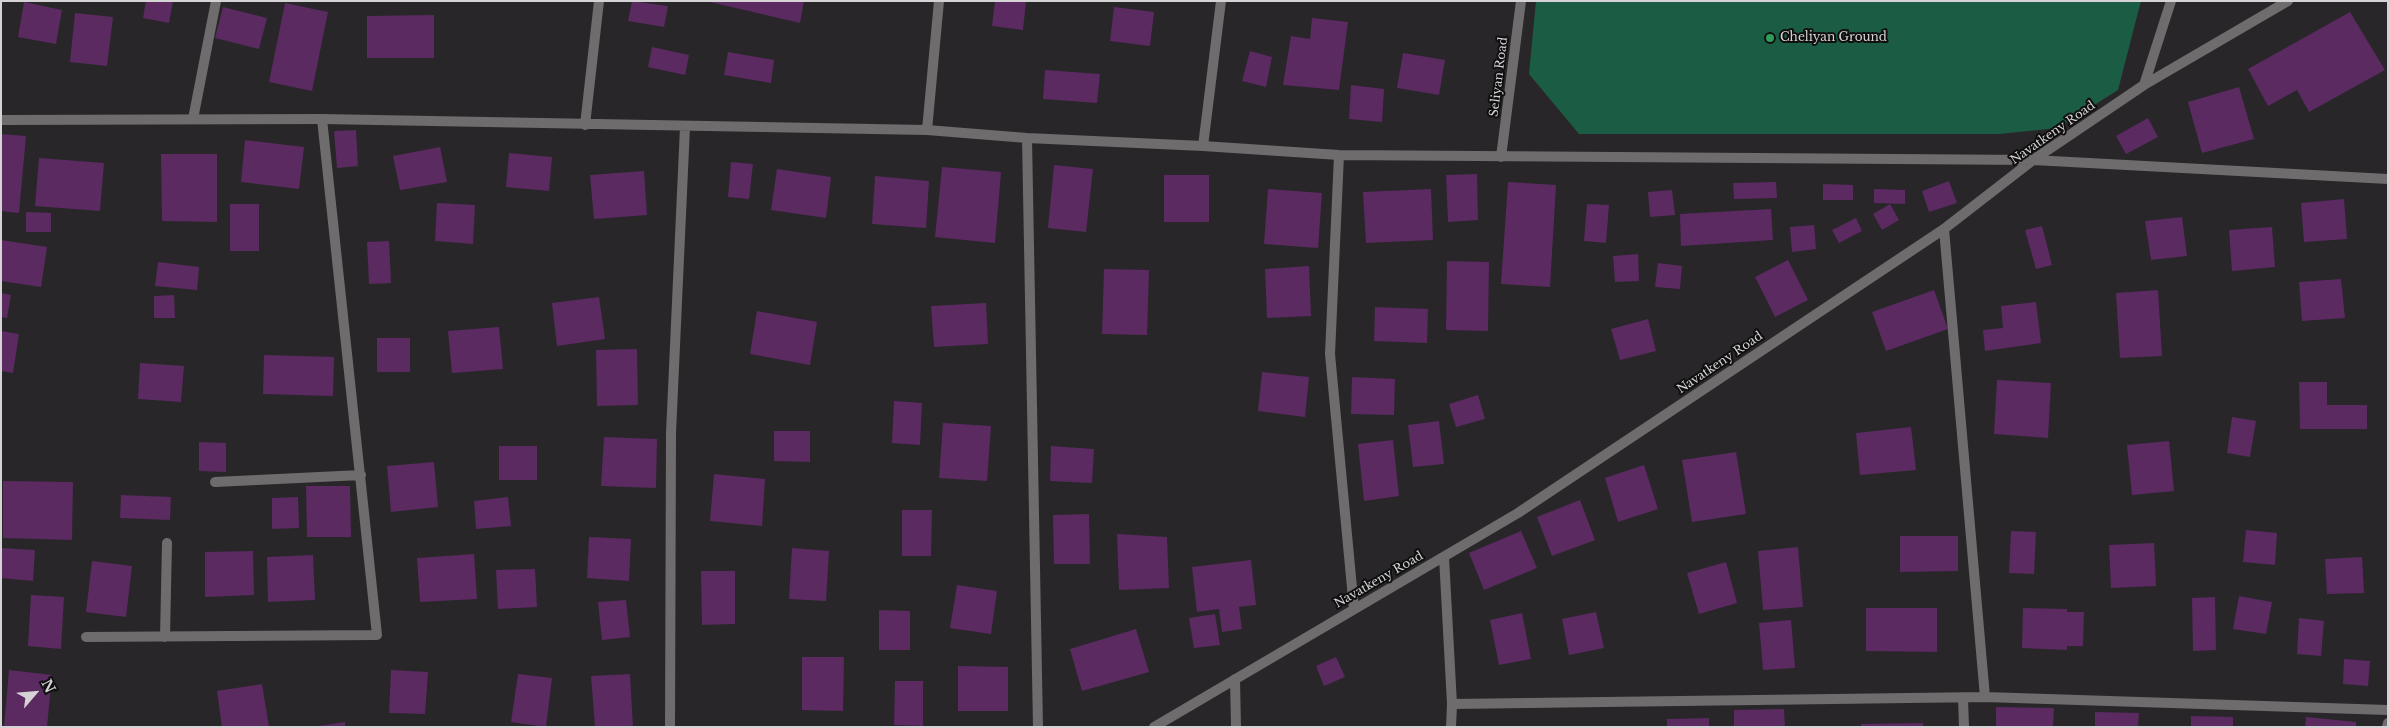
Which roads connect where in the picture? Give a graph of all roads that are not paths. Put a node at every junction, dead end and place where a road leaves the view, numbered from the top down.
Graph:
1 (216, 1) edge
2 (599, 1) edge
3 (939, 1) edge
4 (1221, 1) edge
5 (1521, 1) edge
6 (2171, 1) edge
7 (2288, 1) edge
8 (2144, 86) junction
9 (193, 119) junction
10 (322, 119) junction
11 (1, 120) edge
12 (585, 124) junction
13 (684, 127) junction
14 (927, 130) junction
15 (1027, 138) junction
16 (1203, 146) junction
17 (1339, 155) junction
18 (1501, 156) junction
19 (2033, 160) junction
20 (2388, 179) edge
21 (1944, 229) junction
22 (361, 475) junction
23 (215, 482) dead end
24 (167, 543) dead end
25 (1444, 557) junction
26 (1354, 609) junction
27 (165, 637) junction
28 (86, 638) dead end
29 (1235, 679) junction
30 (1985, 697) junction
31 (1963, 698) junction
32 (1452, 704) junction
33 (2388, 710) edge
34 (2388, 723) edge
35 (670, 727) edge
36 (1038, 727) edge
37 (1154, 727) edge
38 (1236, 727) edge
39 (1451, 727) edge
40 (1964, 727) edge
41 (2387, 727) edge

1 - 9 street
2 - 12 street
3 - 14 street
4 - 16 street
5 - 18 street, Seliyan Road
6 - 8 street
7 - 8 street, Navatkeny Road
8 - 19 street, Navatkeny Road
9 - 10 street
9 - 11 street
10 - 12 street
10 - 22 street
12 - 13 street
13 - 14 street
13 - 35 street
14 - 15 street
15 - 16 street
15 - 36 street
16 - 17 street
17 - 18 street
17 - 26 street
18 - 19 street
19 - 20 street
19 - 21 street, Navatkeny Road
21 - 25 street, Navatkeny Road
21 - 30 street
22 - 23 street
22 - 27 street
24 - 27 street
25 - 26 street, Navatkeny Road
25 - 32 street
26 - 29 street, Navatkeny Road
27 - 28 street
29 - 37 street, Navatkeny Road
29 - 38 street
30 - 31 street
30 - 33 street
31 - 32 street
31 - 40 street
32 - 39 street
34 - 41 street

